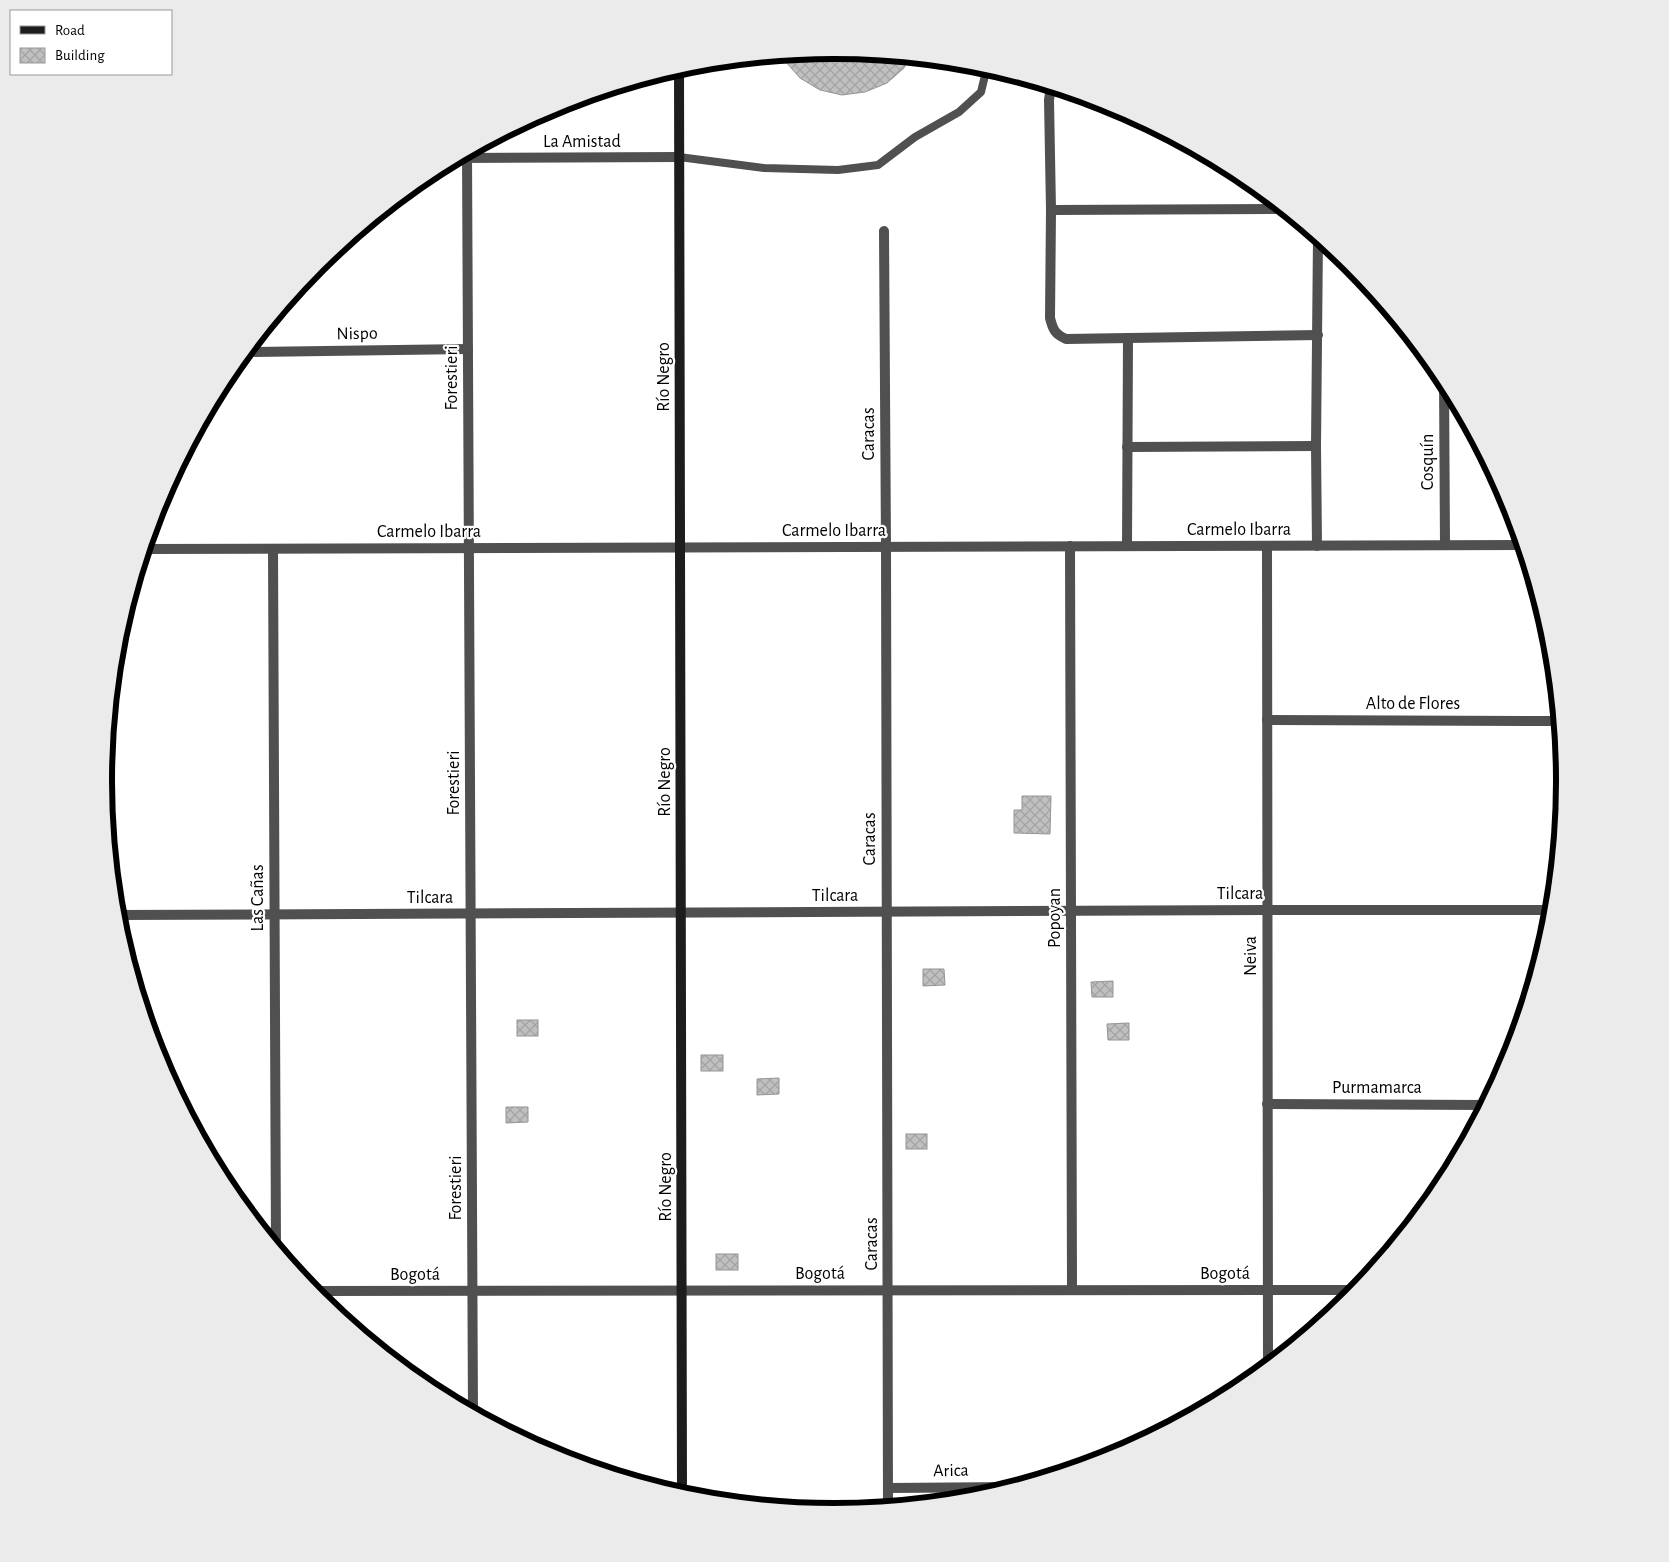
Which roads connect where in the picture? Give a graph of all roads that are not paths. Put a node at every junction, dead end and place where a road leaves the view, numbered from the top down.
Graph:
1 (985, 75) edge
2 (679, 76) edge
3 (1051, 92) edge
4 (475, 155) edge
5 (679, 157) junction
6 (467, 160) edge
7 (1275, 209) edge
8 (1051, 210) junction
9 (884, 230) dead end
10 (1318, 245) edge
11 (1318, 335) junction
12 (1128, 338) junction
13 (468, 349) junction
14 (254, 352) edge
15 (1444, 394) edge
16 (1316, 446) junction
17 (1127, 447) junction
18 (1444, 545) junction
19 (1517, 545) edge
20 (1070, 546) junction
21 (1127, 546) junction
22 (1266, 546) junction
23 (1316, 546) junction
24 (680, 547) junction
25 (886, 547) junction
26 (469, 548) junction
27 (151, 549) edge
28 (273, 549) junction
29 (1267, 720) junction
30 (1554, 721) edge
31 (1267, 910) junction
32 (1545, 910) edge
33 (1071, 911) junction
34 (682, 912) junction
35 (887, 912) junction
36 (274, 914) junction
37 (125, 915) edge
38 (470, 915) junction
39 (1267, 1104) junction
40 (1479, 1105) edge
41 (276, 1238) edge
42 (683, 1290) junction
43 (888, 1290) junction
44 (1072, 1290) junction
45 (1268, 1290) junction
46 (1347, 1290) edge
47 (473, 1291) junction
48 (324, 1292) edge
49 (1268, 1358) edge
50 (474, 1407) edge
51 (682, 1486) edge
52 (983, 1487) edge
53 (888, 1488) junction
54 (888, 1501) edge

1 - 5 lane
2 - 5 main road, Río Negro
3 - 8 street
4 - 5 street, La Amistad
5 - 24 main road, Río Negro
6 - 13 street, Forestieri
7 - 8 street
8 - 12 street
9 - 25 street, Caracas
10 - 11 street
11 - 12 street
11 - 16 street
12 - 17 street
13 - 14 street, Nispo
13 - 26 street, Forestieri
15 - 18 street, Cosquín
16 - 17 street
16 - 23 street
17 - 21 street
18 - 19 street, Carmelo Ibarra
18 - 23 street, Carmelo Ibarra
20 - 21 street, Carmelo Ibarra
20 - 25 street, Carmelo Ibarra
20 - 33 street, Popoyan
21 - 22 street, Carmelo Ibarra
22 - 23 street, Carmelo Ibarra
22 - 29 street, Neiva
24 - 25 street, Carmelo Ibarra
24 - 26 street, Carmelo Ibarra
24 - 34 main road, Río Negro
25 - 35 street, Caracas
26 - 28 street, Carmelo Ibarra
26 - 38 street, Forestieri
27 - 28 street, Carmelo Ibarra
28 - 36 street, Las Cañas
29 - 30 street, Alto de Flores
29 - 31 street, Neiva
31 - 32 street, Tilcara
31 - 33 street, Tilcara
31 - 39 street, Neiva
33 - 35 street, Tilcara
33 - 44 street, Popoyan
34 - 35 street, Tilcara
34 - 38 street, Tilcara
34 - 42 main road, Río Negro
35 - 43 street, Caracas
36 - 37 street, Tilcara
36 - 38 street, Tilcara
36 - 41 street, Las Cañas
38 - 47 street, Forestieri
39 - 40 street, Purmamarca
39 - 45 street, Neiva
42 - 43 street, Bogotá
42 - 47 street, Bogotá
42 - 51 main road, Río Negro
43 - 44 street, Bogotá
43 - 53 street, Caracas
44 - 45 street, Bogotá
45 - 46 street, Bogotá
45 - 49 street, Neiva
47 - 48 street, Bogotá
47 - 50 street, Forestieri
52 - 53 street, Arica
53 - 54 street, Caracas

